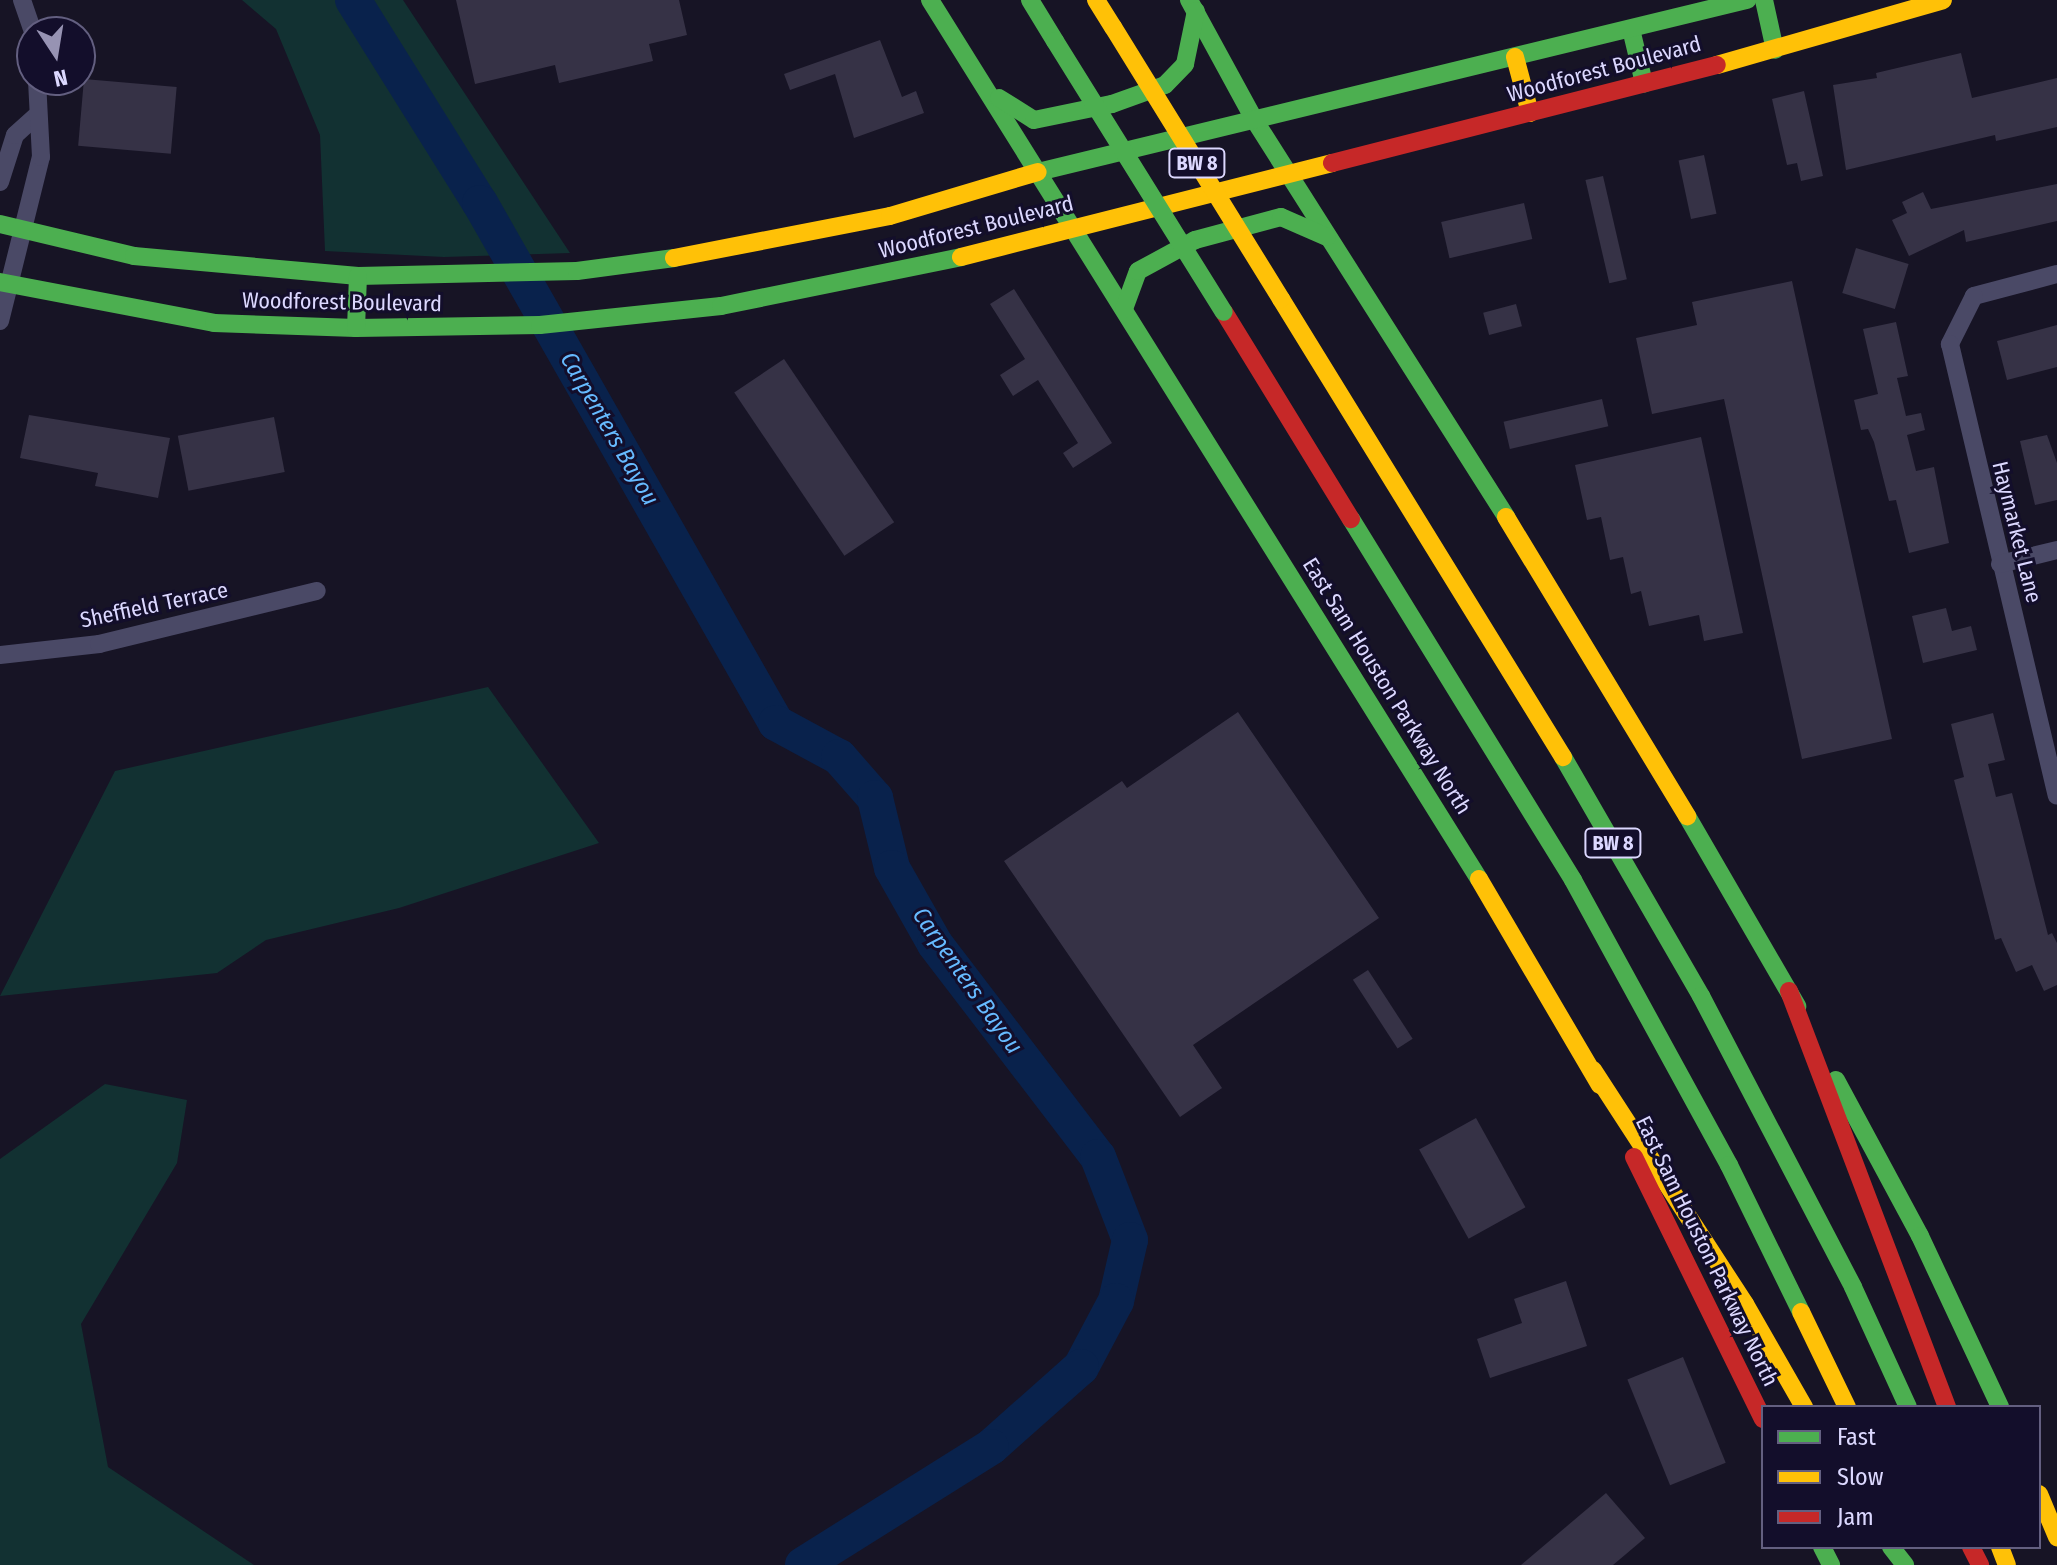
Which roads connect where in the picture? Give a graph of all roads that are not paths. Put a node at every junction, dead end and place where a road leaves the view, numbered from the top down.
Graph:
1 (930, 0) edge
2 (1030, 0) edge
3 (1096, 0) edge
4 (1747, 0) edge
5 (1764, 0) edge
6 (1943, 0) edge
7 (1193, 6) edge
8 (1631, 29) junction
9 (1775, 50) junction
10 (1515, 57) junction
11 (1644, 83) junction
12 (989, 92) junction
13 (36, 96) edge
14 (1530, 113) junction
15 (35, 117) junction
16 (1255, 121) junction
17 (1042, 171) junction
18 (1288, 174) junction
19 (0, 182) edge
20 (0, 224) edge
21 (1075, 227) junction
22 (25, 231) junction
23 (1327, 237) junction
24 (2057, 274) edge
25 (358, 276) junction
26 (5, 284) edge
27 (1124, 309) junction
28 (0, 321) edge
29 (356, 328) junction
30 (2057, 550) edge
31 (2000, 564) junction
32 (317, 591) dead end
33 (0, 655) edge
34 (2057, 795) edge
35 (1789, 991) junction
36 (1593, 1070) junction
37 (1803, 1405) edge
38 (1846, 1405) edge
39 (1907, 1405) edge
40 (1946, 1405) edge
41 (1999, 1405) edge
42 (1761, 1415) edge
43 (2041, 1499) edge
44 (2057, 1537) edge
45 (1893, 1549) edge
46 (1905, 1565) edge

1 - 12 main road, East Sam Houston Parkway North
2 - 38 main road, BW 8, bridge
3 - 39 main road, BW 8, bridge
4 - 8 main road, Woodforest Boulevard
5 - 9 main road
6 - 9 main road, Woodforest Boulevard
7 - 12 main road
7 - 16 main road
8 - 10 main road, Woodforest Boulevard
8 - 11 main road
9 - 11 main road, Woodforest Boulevard
10 - 14 main road
10 - 16 main road, Woodforest Boulevard
11 - 14 main road, Woodforest Boulevard
12 - 17 main road, East Sam Houston Parkway North
13 - 15 street
14 - 18 main road, Woodforest Boulevard
15 - 19 street
15 - 22 street
16 - 17 main road, Woodforest Boulevard
16 - 18 main road
17 - 21 main road, East Sam Houston Parkway North
17 - 25 main road, Woodforest Boulevard
18 - 21 main road, Woodforest Boulevard
18 - 23 main road
20 - 22 main road, Woodforest Boulevard
21 - 27 main road, East Sam Houston Parkway North
21 - 29 main road, Woodforest Boulevard
22 - 25 main road, Woodforest Boulevard
22 - 26 street
23 - 27 main road
23 - 35 main road
24 - 31 street, Haymarket Lane
25 - 29 main road
26 - 28 street
26 - 29 main road, Woodforest Boulevard
27 - 36 main road, East Sam Houston Parkway North
30 - 31 street
31 - 34 street, Haymarket Lane
32 - 33 street, Sheffield Terrace
35 - 40 main road
35 - 41 main road
36 - 37 main road
36 - 42 main road, East Sam Houston Parkway North
43 - 44 main road
45 - 46 main road

